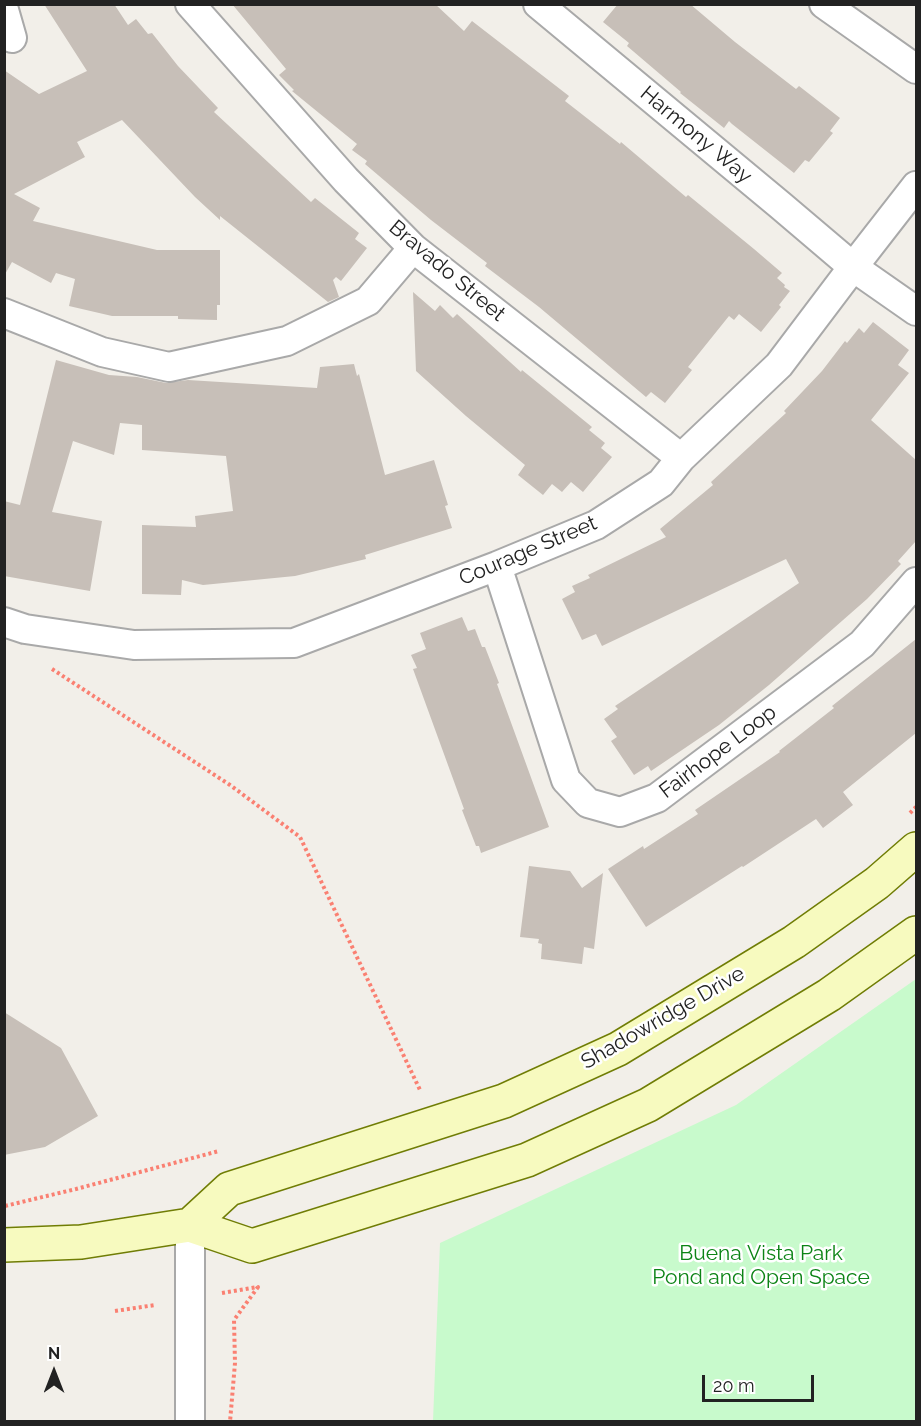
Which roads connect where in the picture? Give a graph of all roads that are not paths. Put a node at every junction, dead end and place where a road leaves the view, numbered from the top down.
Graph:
1 (190, 4) edge
2 (538, 4) edge
3 (824, 4) edge
4 (4, 10) edge
5 (12, 38) dead end
6 (916, 69) edge
7 (916, 186) edge
8 (413, 248) junction
9 (853, 267) junction
10 (916, 311) edge
11 (4, 313) edge
12 (681, 459) junction
13 (497, 566) junction
14 (916, 582) edge
15 (4, 622) edge
16 (916, 849) edge
17 (916, 933) edge
18 (190, 1225) junction
19 (4, 1245) edge
20 (190, 1422) edge

1 - 8 street, Bravado Street
2 - 9 street, Harmony Way
3 - 6 street
4 - 5 street
7 - 9 street, Courage Street
8 - 11 street
8 - 12 street, Bravado Street
9 - 10 street
9 - 12 street, Courage Street
12 - 13 street, Courage Street
13 - 14 street, Fairhope Loop
13 - 15 street, Courage Street
16 - 18 street, Shadowridge Drive
17 - 18 street
18 - 19 street
18 - 20 street

